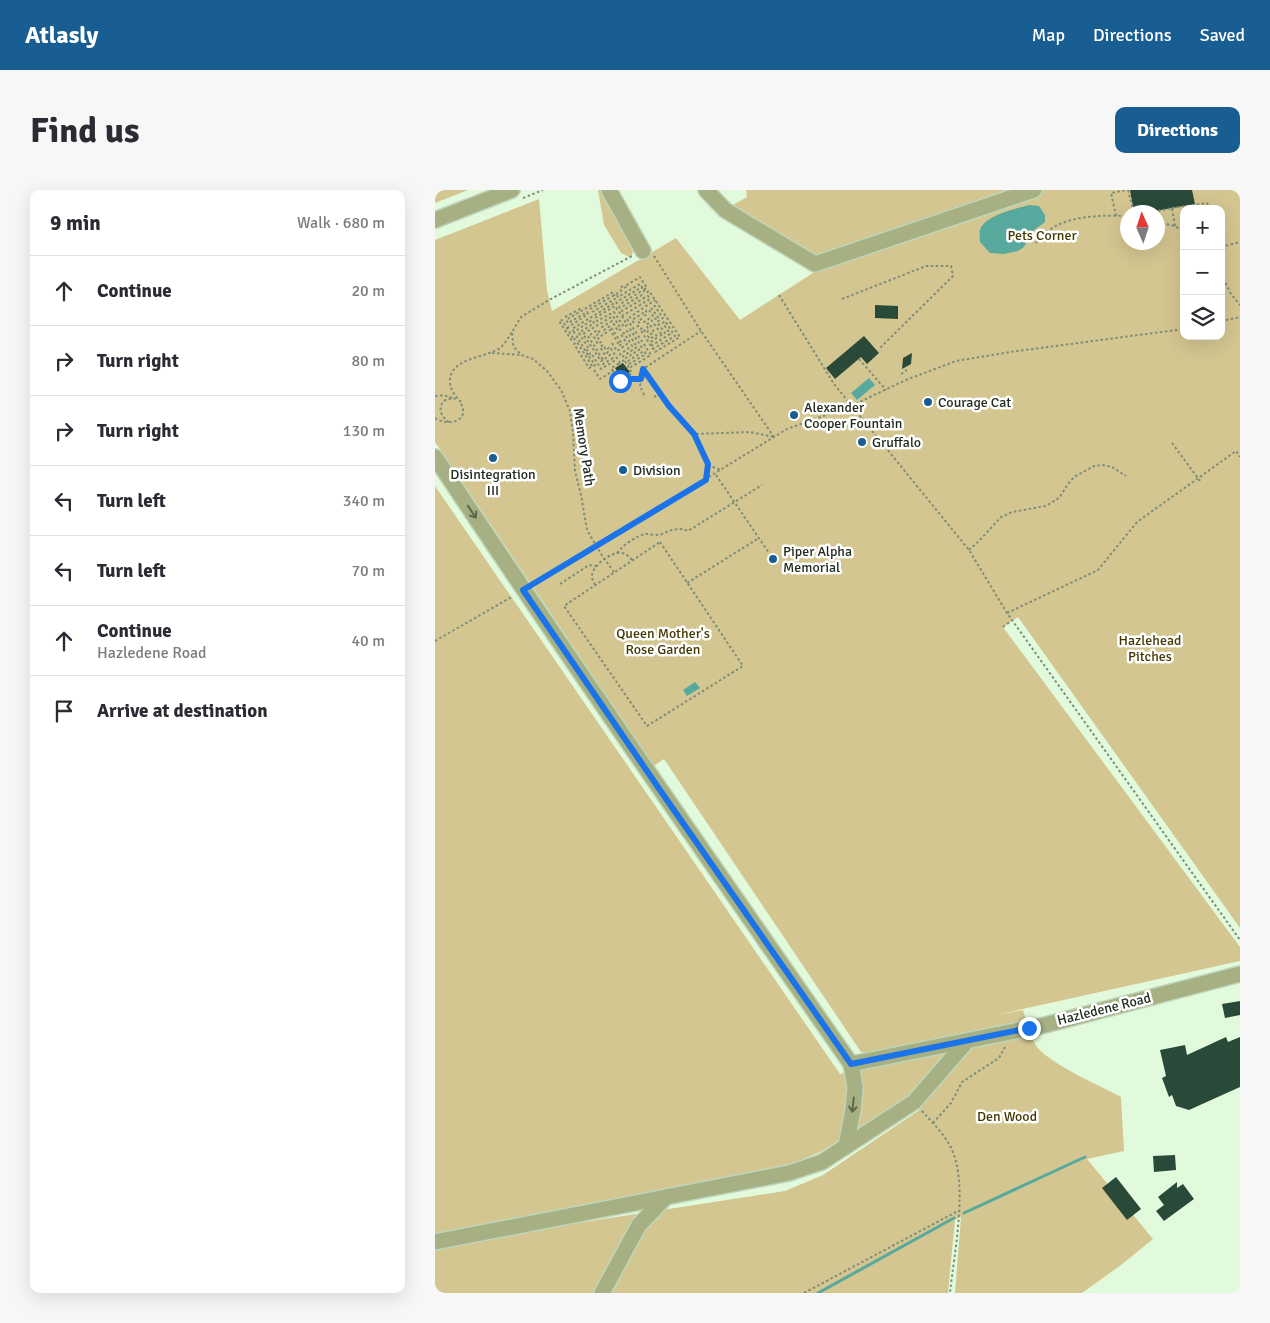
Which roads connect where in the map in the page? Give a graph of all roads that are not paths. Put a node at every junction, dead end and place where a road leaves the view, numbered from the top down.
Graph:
1 (512, 190) edge
2 (609, 190) edge
3 (706, 190) edge
4 (1034, 190) edge
5 (435, 220) edge
6 (643, 251) road end
7 (435, 457) edge
8 (1240, 974) edge
9 (967, 1041) junction
10 (851, 1064) junction
11 (846, 1146) junction
12 (666, 1197) junction
13 (435, 1242) edge
14 (602, 1293) edge

1 - 5 street
2 - 6 street
3 - 4 street
7 -> 10 street
8 - 9 street, Hazledene Road
9 - 10 street, Hazledene Road
9 - 11 street
10 -> 11 street
11 - 12 street
12 - 13 street
12 - 14 street

